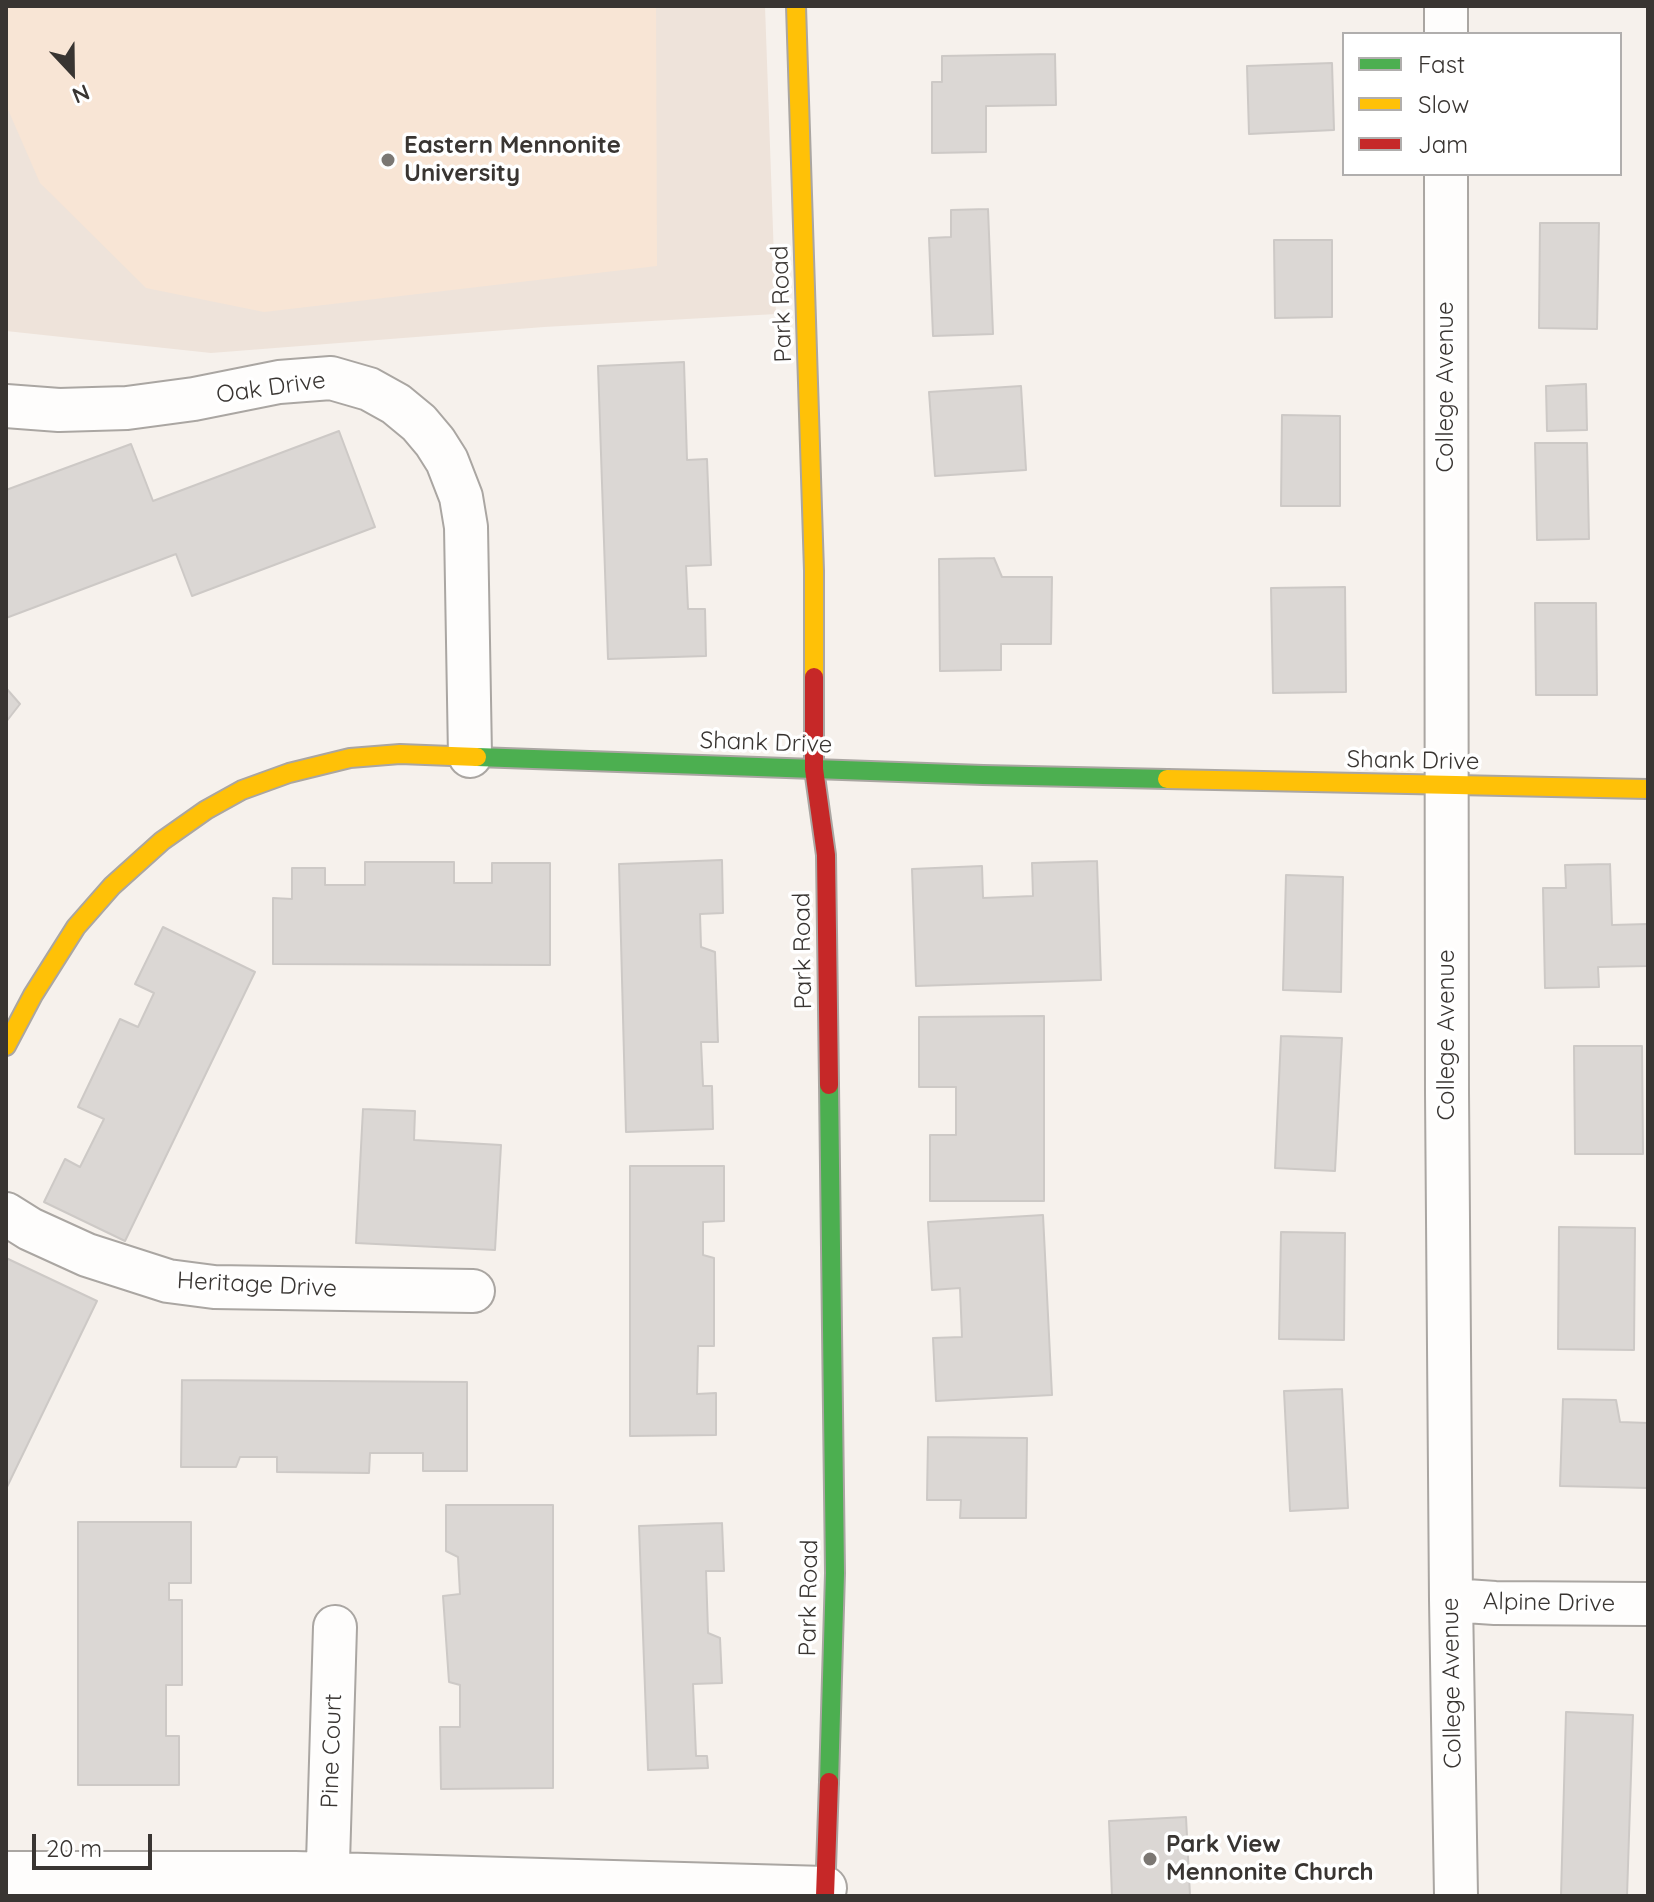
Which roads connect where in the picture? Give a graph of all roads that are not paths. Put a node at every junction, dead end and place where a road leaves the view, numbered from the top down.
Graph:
1 (796, 6) edge
2 (1446, 6) edge
3 (1446, 32) edge
4 (1446, 176) edge
5 (6, 406) edge
6 (470, 756) junction
7 (814, 769) junction
8 (1449, 786) junction
9 (1648, 789) edge
10 (6, 1046) edge
11 (6, 1214) edge
12 (473, 1291) dead end
13 (1451, 1600) junction
14 (1648, 1604) edge
15 (335, 1627) dead end
16 (6, 1873) edge
17 (327, 1885) edge
18 (825, 1892) edge
19 (1456, 1896) edge

1 - 7 street, Park Road
2 - 3 street
4 - 8 street, College Avenue
5 - 6 street, Oak Drive
6 - 7 street, Shank Drive
6 - 10 street, Shank Drive
7 - 8 street, Shank Drive
7 - 18 street, Park Road
8 - 9 street, Shank Drive
8 - 13 street, College Avenue
11 - 12 street, Heritage Drive
13 - 14 street, Alpine Drive
13 - 19 street, College Avenue
15 - 17 street, Pine Court
16 - 17 street
17 - 18 street

